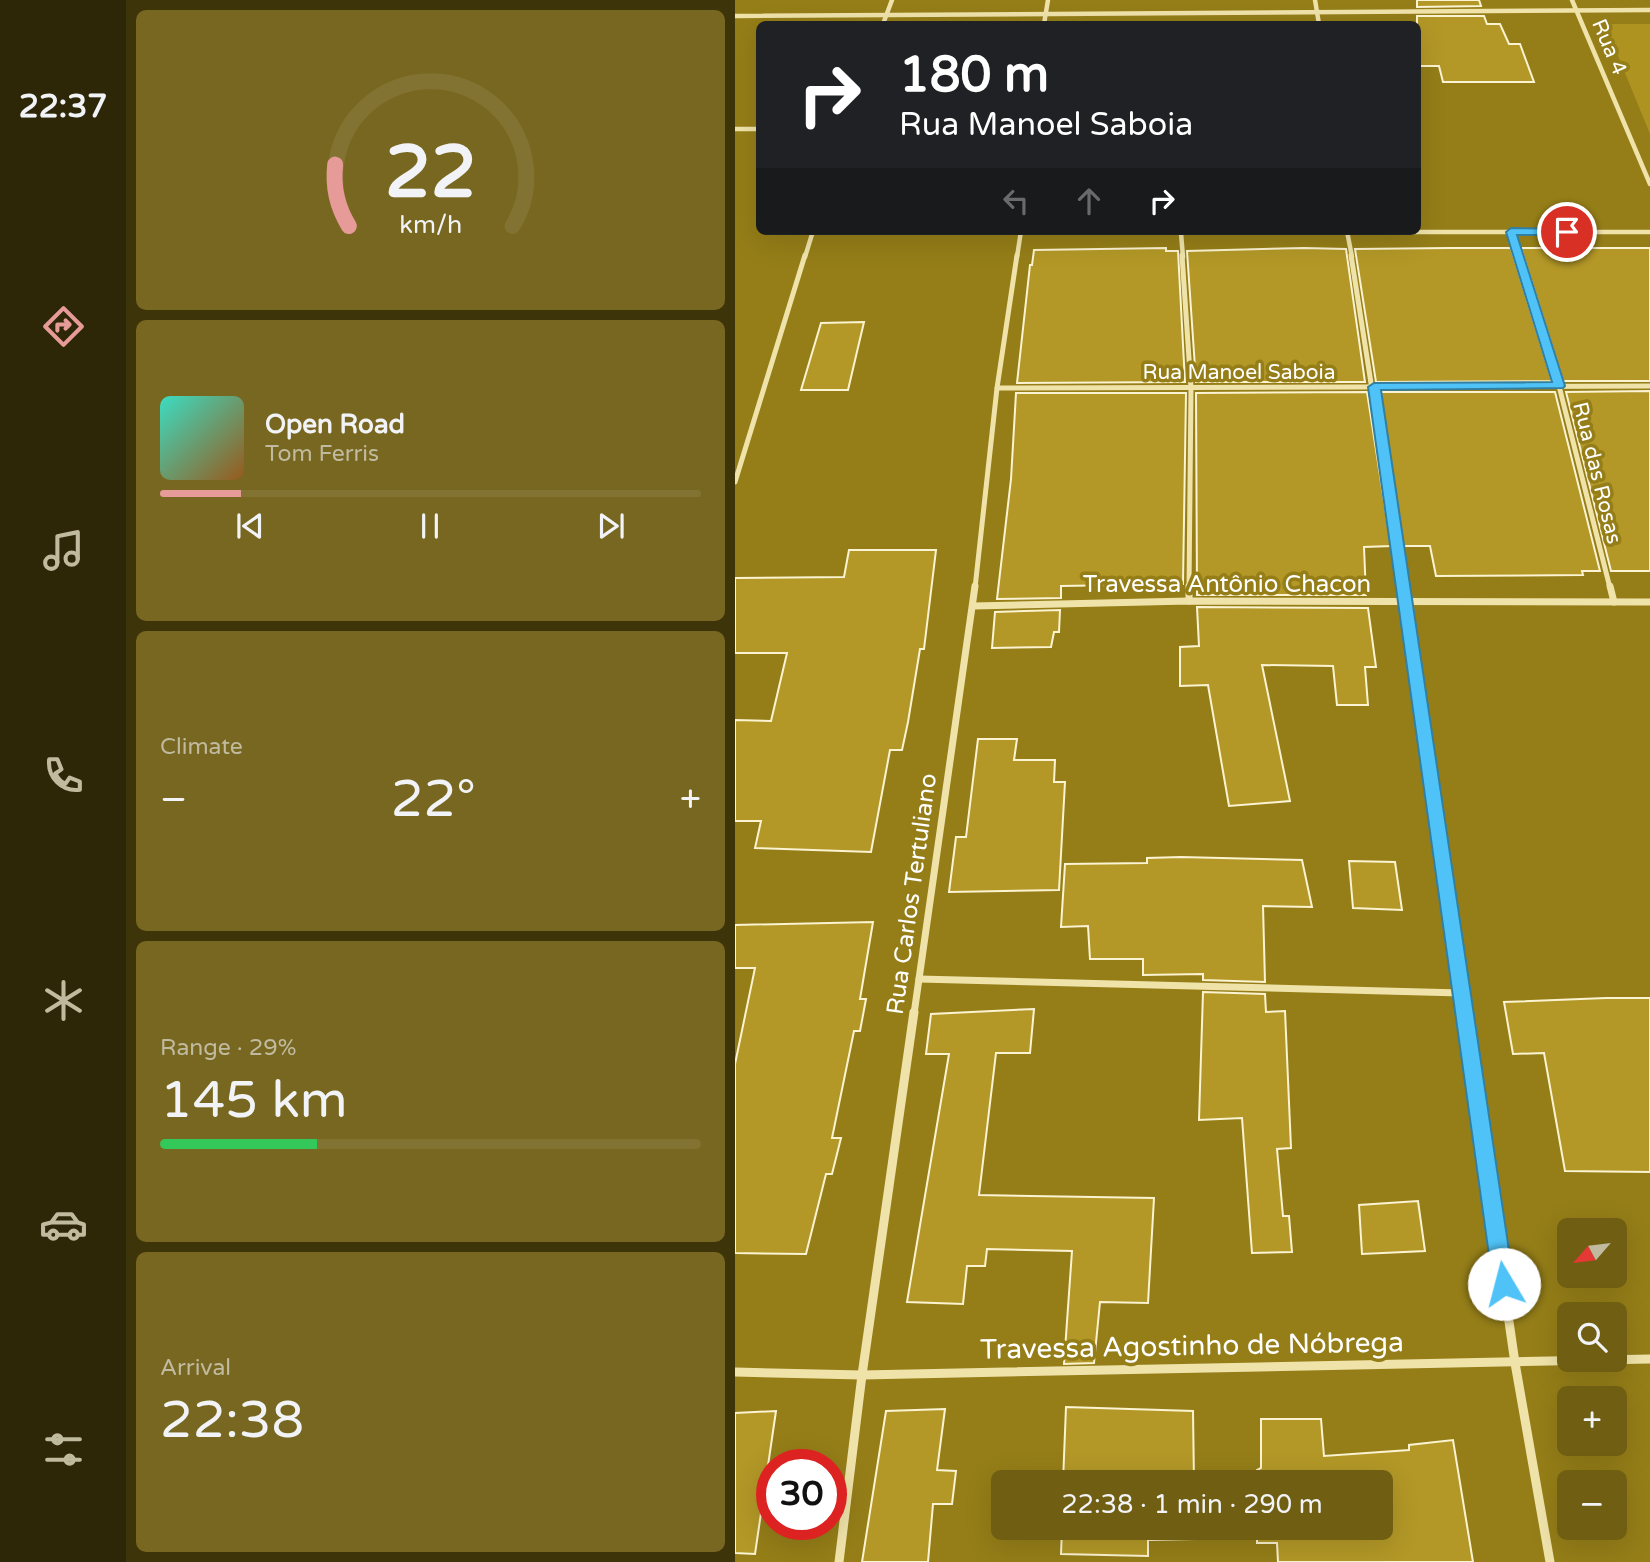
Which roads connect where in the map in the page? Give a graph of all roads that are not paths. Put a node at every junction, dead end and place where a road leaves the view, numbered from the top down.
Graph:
1 (892, 0) edge
2 (1048, 0) edge
3 (1315, 0) edge
4 (1572, 0) edge
5 (1576, 10) junction
6 (1650, 10) edge
7 (1317, 12) junction
8 (887, 14) junction
9 (1046, 15) junction
10 (735, 16) edge
11 (884, 21) edge
12 (1045, 21) edge
13 (1318, 21) edge
14 (735, 129) edge
15 (756, 129) edge
16 (1650, 184) edge
17 (1421, 232) edge
18 (1511, 232) junction
19 (1650, 232) edge
20 (812, 235) edge
21 (1021, 235) edge
22 (1181, 235) edge
23 (1348, 235) edge
24 (1559, 386) junction
25 (1650, 386) edge
26 (1374, 387) junction
27 (997, 388) junction
28 (1191, 388) junction
29 (735, 482) edge
30 (1189, 601) junction
31 (1614, 602) junction
32 (1650, 602) edge
33 (1403, 603) junction
34 (973, 606) junction
35 (919, 979) junction
36 (1461, 993) junction
37 (1650, 1359) edge
38 (1515, 1363) junction
39 (735, 1372) edge
40 (862, 1375) junction
41 (839, 1562) edge
42 (1550, 1562) edge

1 - 8 street
2 - 9 street
3 - 7 street
4 - 5 street, Rua 4
5 - 6 street
5 - 7 street
5 - 16 street, Rua 4
7 - 9 street
7 - 13 street
8 - 9 street
8 - 10 street
8 - 11 street
9 - 12 street
14 - 15 street
17 - 18 street
18 - 19 street
18 - 24 street, Rua das Rosas
20 - 29 street
21 - 27 street, Rua Carlos Tertuliano
22 - 28 street
23 - 26 street
24 - 25 street, Rua Manoel Saboia
24 - 26 street, Rua Manoel Saboia
24 - 31 street, Rua das Rosas
26 - 28 street, Rua Manoel Saboia
26 - 33 street
27 - 28 street, Rua Manoel Saboia
27 - 34 street, Rua Carlos Tertuliano
28 - 30 street
30 - 33 street, Travessa Antônio Chacon
30 - 34 street, Travessa Antônio Chacon
31 - 32 street, Travessa Antônio Chacon
31 - 33 street, Travessa Antônio Chacon
33 - 36 street
34 - 35 street, Rua Carlos Tertuliano
35 - 36 street
35 - 40 street, Rua Carlos Tertuliano
36 - 38 street
37 - 38 street, Travessa Agostinho de Nóbrega
38 - 40 street, Travessa Agostinho de Nóbrega
38 - 42 street
39 - 40 street, Travessa Agostinho de Nóbrega
40 - 41 street, Rua Carlos Tertuliano

